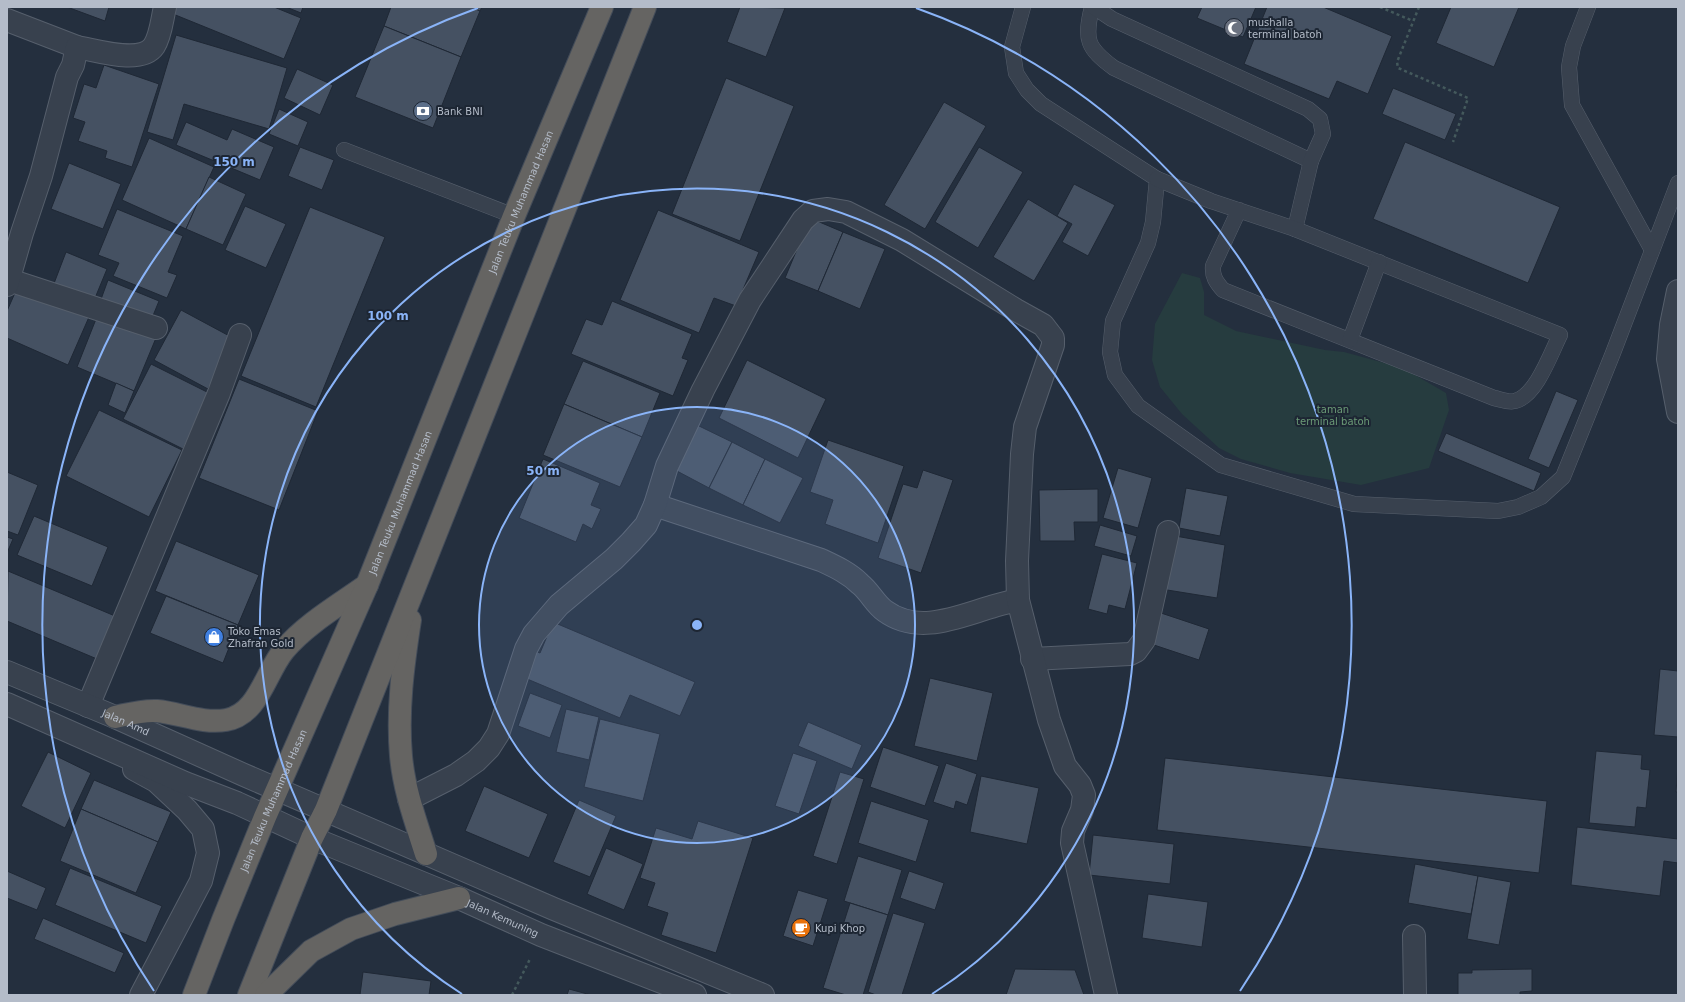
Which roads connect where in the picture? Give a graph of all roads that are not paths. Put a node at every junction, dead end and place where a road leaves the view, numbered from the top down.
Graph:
1 (165, 7) edge
2 (602, 7) edge
3 (645, 7) edge
4 (1023, 7) edge
5 (1093, 7) edge
6 (1588, 7) edge
7 (7, 20) edge
8 (77, 47) junction
9 (344, 150) dead end
10 (1311, 161) junction
11 (1158, 179) junction
12 (1678, 183) edge
13 (1239, 210) junction
14 (514, 216) junction
15 (1295, 229) junction
16 (1652, 250) junction
17 (1379, 262) junction
18 (8, 282) edge
19 (1678, 290) edge
20 (156, 328) dead end
21 (240, 335) dead end
22 (1350, 340) junction
23 (1678, 412) edge
24 (655, 505) junction
25 (1168, 532) dead end
26 (417, 577) junction
27 (367, 585) junction
28 (1018, 600) junction
29 (1032, 659) junction
30 (7, 672) edge
31 (7, 704) edge
32 (88, 706) junction
33 (115, 717) junction
34 (53, 724) junction
35 (278, 790) junction
36 (409, 799) junction
37 (326, 810) junction
38 (265, 817) junction
39 (312, 838) junction
40 (426, 854) junction
41 (459, 898) junction
42 (1414, 936) dead end
43 (141, 995) edge
44 (194, 995) edge
45 (249, 995) edge
46 (266, 995) edge
47 (695, 995) edge
48 (763, 995) edge
49 (1106, 995) edge
50 (1415, 995) edge

1 - 8 street
2 - 14 highway, Jalan Teuku Muhammad Hasan
3 - 26 highway
4 - 11 lane
5 - 10 lane
5 - 10 lane
6 - 16 lane
7 - 8 street
8 - 18 street
9 - 14 lane
10 - 15 lane
11 - 13 lane
11 - 16 lane
12 - 16 lane
13 - 15 lane
13 - 22 lane
14 - 27 highway, Jalan Teuku Muhammad Hasan
15 - 17 lane
17 - 22 lane
17 - 22 lane
18 - 20 street
19 - 23 street
21 - 32 street
24 - 28 street
24 - 28 street
24 - 36 street
25 - 29 street
26 - 36 highway
26 - 37 highway
27 - 33 highway
27 - 35 highway, Jalan Teuku Muhammad Hasan
28 - 29 street
29 - 49 street
30 - 32 street, Jalan Amd
31 - 34 street
32 - 33 street, Jalan Amd
33 - 35 street, Jalan Amd
34 - 38 street
34 - 43 street
35 - 37 street, Jalan Amd
35 - 38 highway, Jalan Teuku Muhammad Hasan
36 - 40 highway
37 - 39 highway
37 - 40 street, Jalan Amd
38 - 39 street
38 - 44 highway, Jalan Teuku Muhammad Hasan
39 - 41 street, Jalan Kemuning
39 - 45 highway
40 - 48 street, Jalan Amd
41 - 46 highway
41 - 47 street, Jalan Kemuning
42 - 50 street

